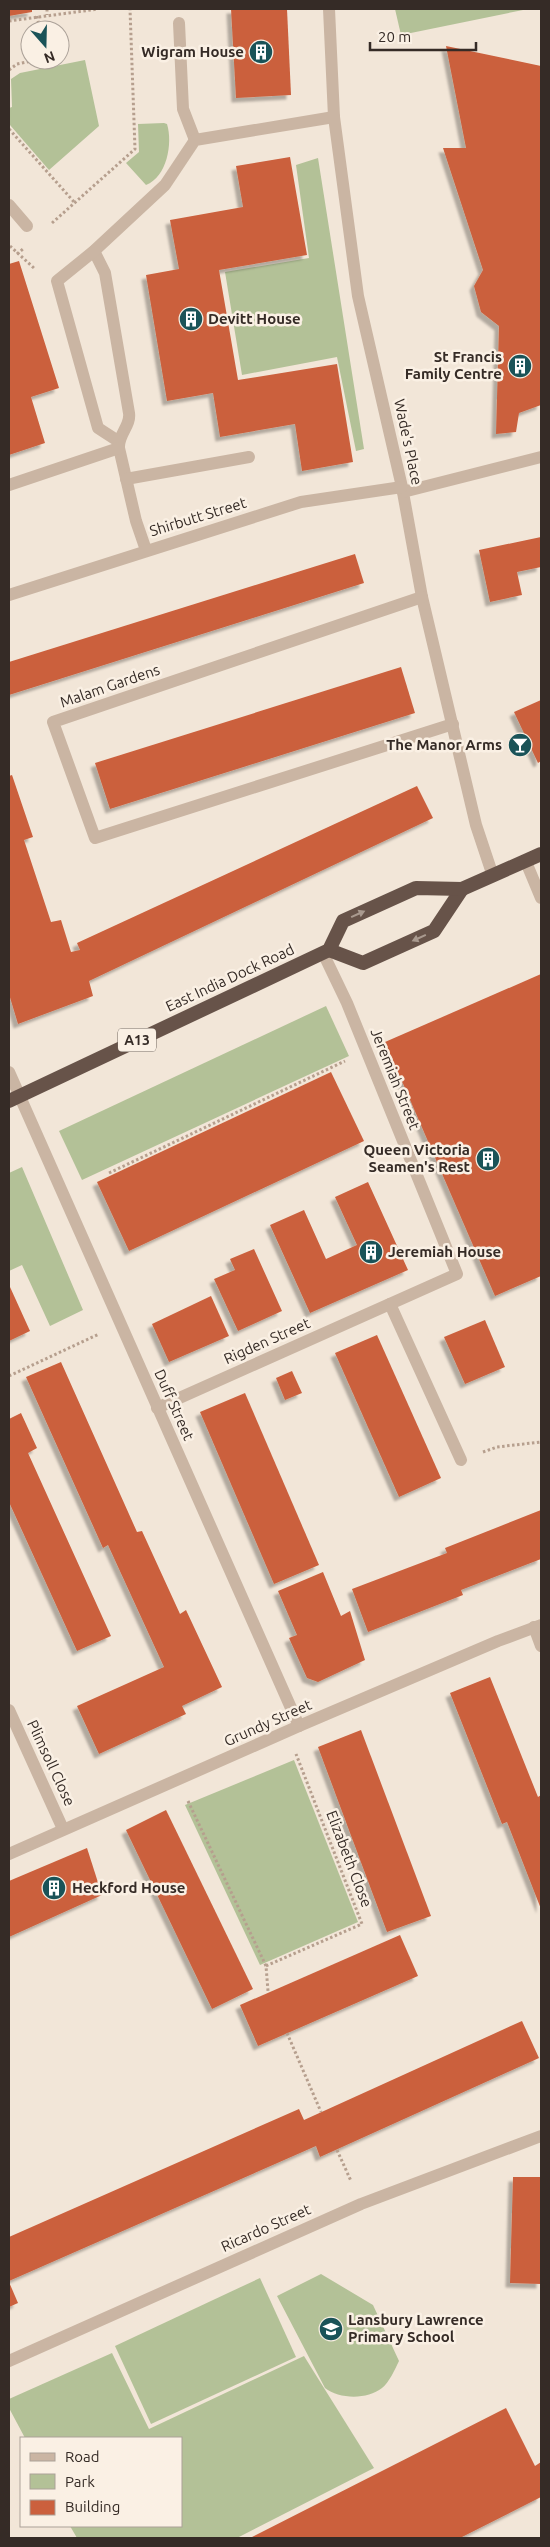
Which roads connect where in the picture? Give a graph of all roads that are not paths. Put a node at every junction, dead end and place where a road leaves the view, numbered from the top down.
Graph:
1 (329, 9) edge
2 (180, 23) dead end
3 (334, 118) junction
4 (195, 140) junction
5 (9, 205) edge
6 (27, 226) dead end
7 (94, 251) junction
8 (119, 444) junction
9 (249, 457) dead end
10 (541, 457) edge
11 (126, 479) junction
12 (9, 485) edge
13 (402, 489) junction
14 (146, 550) junction
15 (9, 595) edge
16 (422, 597) junction
17 (453, 724) junction
18 (541, 854) edge
19 (526, 862) junction
20 (493, 876) junction
21 (462, 889) junction
22 (541, 898) edge
23 (326, 951) junction
24 (9, 1072) edge
25 (14, 1098) edge
26 (457, 1274) joint
27 (390, 1304) junction
28 (157, 1408) junction
29 (461, 1460) road end
30 (538, 1626) edge
31 (541, 1646) edge
32 (9, 1710) edge
33 (293, 1729) junction
34 (64, 1830) junction
35 (9, 1854) edge
36 (541, 2136) edge
37 (9, 2361) edge

1 - 3 street, Wade's Place
2 - 4 street
3 - 4 street
3 - 13 street, Wade's Place
4 - 7 street
5 - 6 street
7 - 8 street
7 - 8 street
8 - 11 street
8 - 12 street
9 - 11 street
10 - 13 street, Shirbutt Street
11 - 14 street
13 - 14 street, Shirbutt Street
13 - 16 street, Wade's Place
14 - 15 street, Shirbutt Street
16 - 17 street, Wade's Place
16 - 17 street, Malam Gardens
17 - 20 street, Wade's Place
18 - 19 highway
19 - 20 highway
19 - 22 street
20 - 21 highway
23 -> 21 highway
21 -> 23 highway
23 - 25 highway, East India Dock Road / A13
23 - 26 street, Jeremiah Street
24 - 25 street, Duff Street
25 - 28 street, Duff Street
26 - 27 street, Rigden Street
27 - 28 street, Rigden Street
27 - 29 street
28 - 33 street, Duff Street
30 - 31 street
30 - 33 street, Grundy Street
32 - 34 street, Plimsoll Close
33 - 34 street, Grundy Street
34 - 35 street, Grundy Street
36 - 37 street, Ricardo Street

